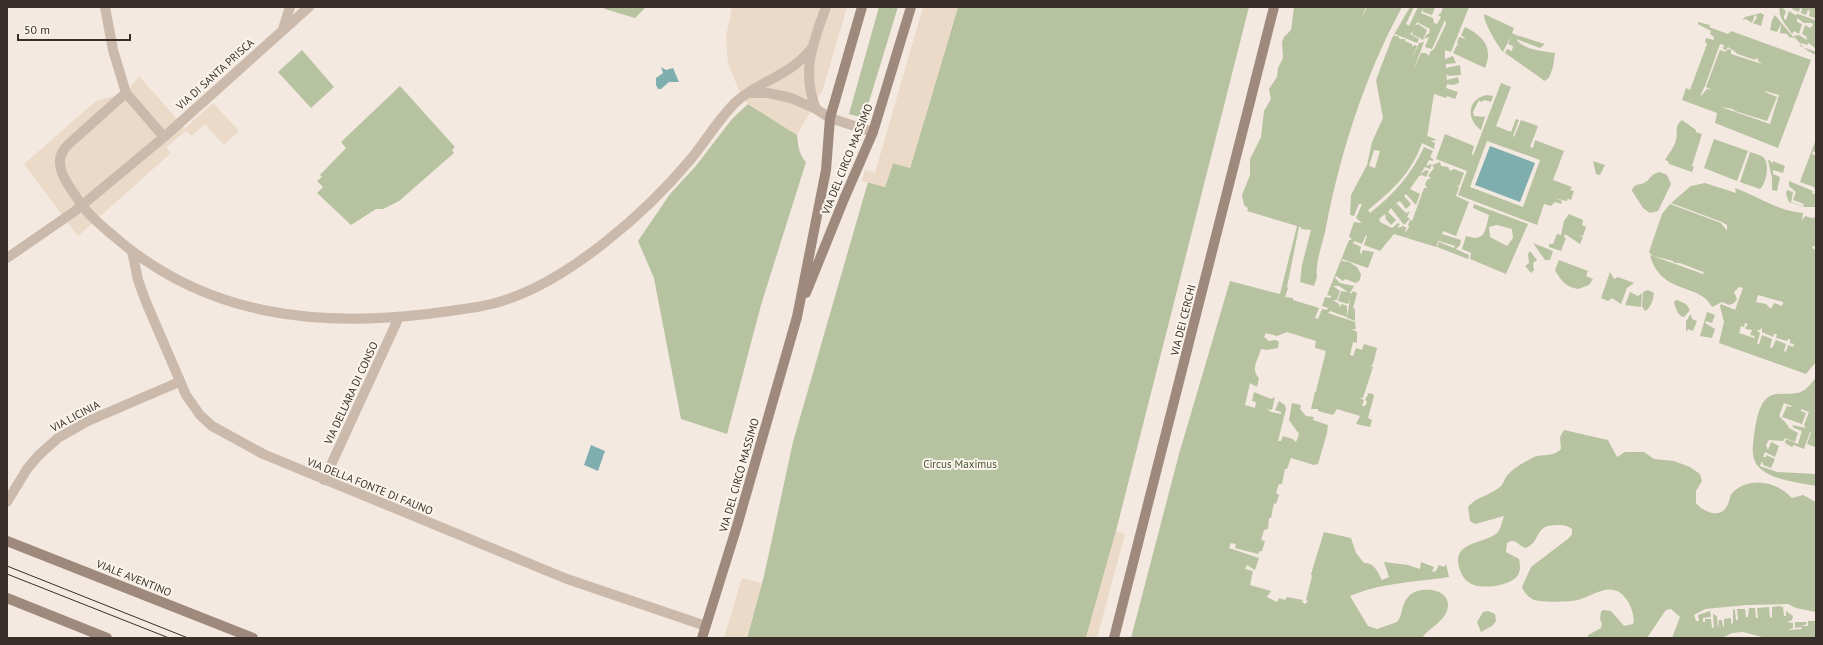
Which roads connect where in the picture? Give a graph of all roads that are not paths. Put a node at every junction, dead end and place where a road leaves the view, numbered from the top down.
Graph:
1 (105, 7) edge
2 (290, 7) edge
3 (309, 7) edge
4 (826, 7) edge
5 (862, 7) edge
6 (911, 7) edge
7 (1274, 7) edge
8 (283, 29) junction
9 (811, 49) junction
10 (126, 93) junction
11 (747, 94) junction
12 (816, 109) junction
13 (830, 118) junction
14 (873, 132) junction
15 (164, 137) junction
16 (82, 206) junction
17 (132, 251) junction
18 (7, 258) edge
19 (399, 317) junction
20 (797, 317) junction
21 (179, 382) junction
22 (324, 480) junction
23 (7, 502) edge
24 (7, 541) edge
25 (7, 598) edge
26 (706, 626) junction
27 (107, 638) edge
28 (253, 638) edge
29 (702, 638) edge
30 (1114, 638) edge

1 - 10 street
2 - 8 street
3 - 8 street, VIA DI SANTA PRISCA
4 - 9 street
5 - 13 main road, VIA DEL CIRCO MASSIMO
6 - 14 main road, VIA DEL CIRCO MASSIMO
7 - 30 main road, VIA DEI CERCHI
8 - 15 street, VIA DI SANTA PRISCA
9 - 11 street
9 - 12 street
10 - 15 street
10 - 16 street
11 - 12 street
11 - 19 street
12 - 13 street
13 - 14 street
13 - 20 main road, VIA DEL CIRCO MASSIMO
14 - 20 main road, VIA DEL CIRCO MASSIMO
15 - 16 street, VIA DI SANTA PRISCA
16 - 17 street
16 - 18 street
17 - 19 street
17 - 21 street, VIA DELLA FONTE DI FAUNO
19 - 22 street, VIA DELL'ARA DI CONSO
20 - 26 main road, VIA DEL CIRCO MASSIMO
21 - 22 street, VIA DELLA FONTE DI FAUNO
21 - 23 street, VIA LICINIA
22 - 26 street, VIA DELLA FONTE DI FAUNO
24 - 28 main road, VIALE AVENTINO
25 - 27 main road
26 - 29 main road, VIA DEL CIRCO MASSIMO

